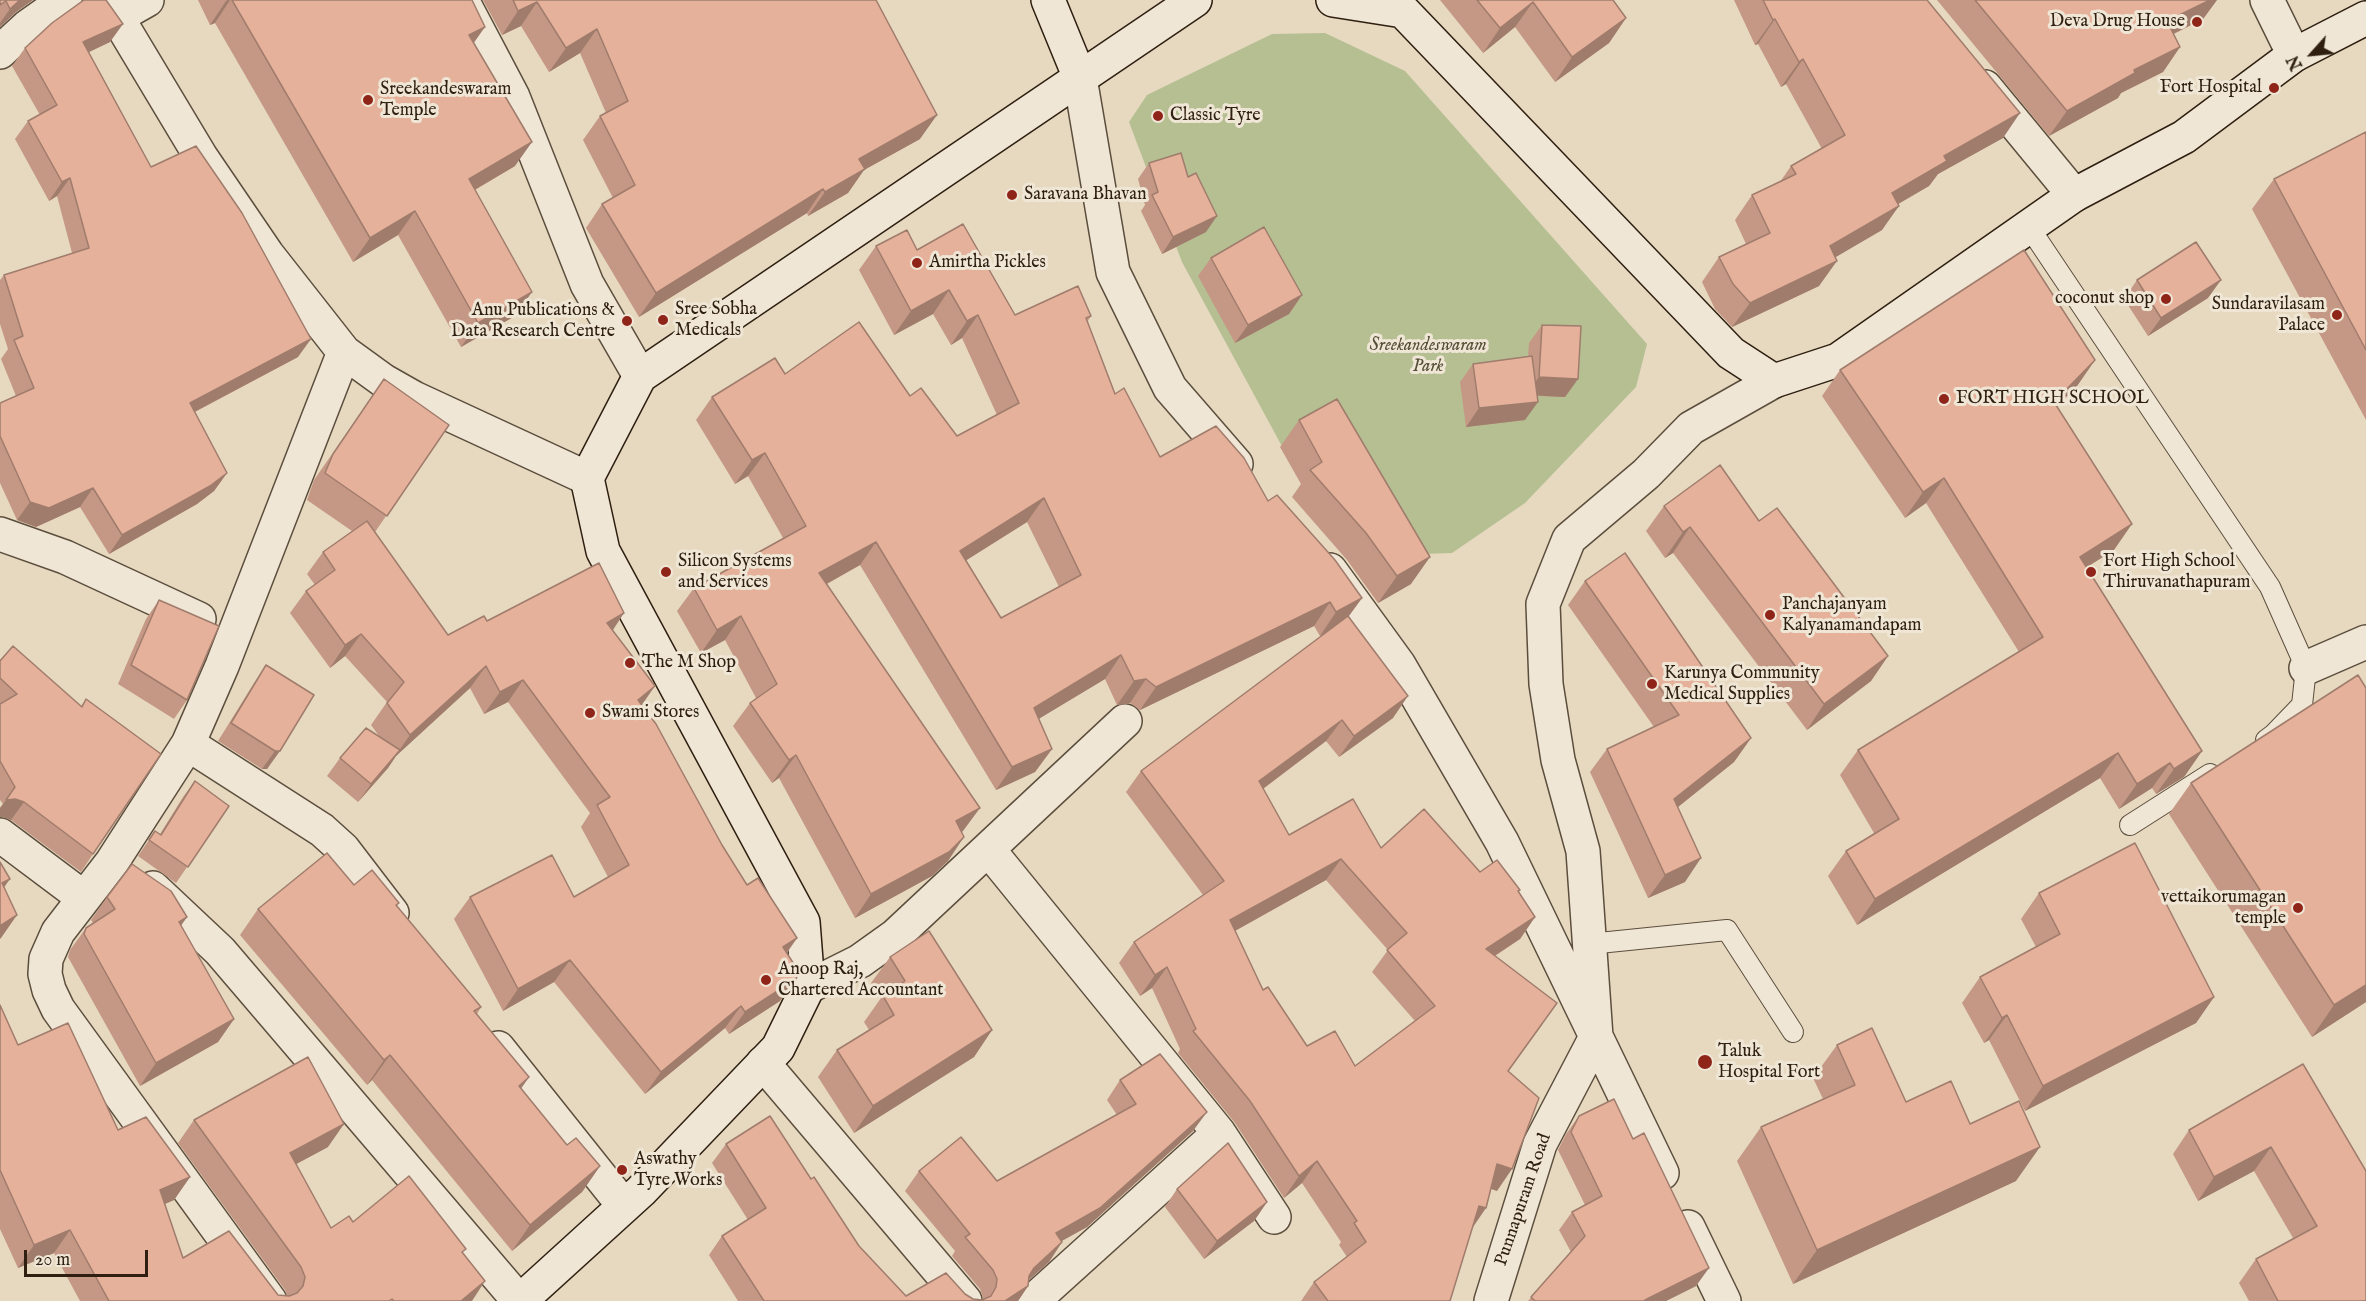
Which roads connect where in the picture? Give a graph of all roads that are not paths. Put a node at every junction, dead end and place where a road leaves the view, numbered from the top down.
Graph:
1 (65, 0) edge
2 (147, 0) edge
3 (462, 0) edge
4 (1048, 0) edge
5 (1195, 0) edge
6 (1334, 0) edge
7 (2268, 0) edge
8 (1395, 6) edge
9 (109, 8) edge
10 (2366, 18) edge
11 (0, 52) edge
12 (2294, 56) junction
13 (1964, 62) edge
14 (1080, 78) junction
15 (2074, 195) junction
16 (2029, 227) junction
17 (344, 352) junction
18 (640, 376) junction
19 (1774, 381) junction
20 (587, 478) junction
21 (1254, 484) edge
22 (0, 534) edge
23 (1309, 546) edge
24 (234, 635) junction
25 (2366, 642) edge
26 (2306, 668) junction
27 (1125, 721) dead end
28 (188, 744) junction
29 (2246, 752) edge
30 (2226, 764) edge
31 (2130, 825) dead end
32 (0, 835) edge
33 (988, 849) junction
34 (112, 862) junction
35 (84, 898) junction
36 (411, 938) edge
37 (1589, 944) junction
38 (808, 987) junction
39 (477, 1021) edge
40 (1794, 1032) dead end
41 (1596, 1038) junction
42 (763, 1063) junction
43 (1219, 1132) junction
44 (624, 1206) junction
45 (1274, 1217) dead end
46 (270, 1301) edge
47 (520, 1301) edge
48 (965, 1301) edge
49 (1033, 1301) edge
50 (1491, 1301) edge
51 (1724, 1301) edge

1 - 11 street
2 - 9 street
3 - 18 street
4 - 14 street
5 - 14 street
6 - 8 street
7 - 12 street
8 - 19 street
9 - 17 street
10 - 12 street
12 - 15 street
13 - 15 street
14 - 18 street
14 - 21 street
15 - 16 street
16 - 19 street
16 - 26 lane
17 - 20 street
17 - 24 street
18 - 20 street
19 - 37 street
20 - 38 street
22 - 24 street
23 - 41 street
24 - 28 street
25 - 26 street
26 - 29 lane
27 - 33 street
28 - 34 street
28 - 36 street
30 - 31 lane
32 - 35 street
33 - 38 street
33 - 43 street
34 - 35 street
34 - 47 street
35 - 46 street
37 - 40 lane
37 - 41 street
38 - 42 street
39 - 44 street
41 - 50 street, Punnapuram Road
41 - 51 street
42 - 44 street
42 - 48 street
43 - 45 street
43 - 49 street
44 - 47 street

